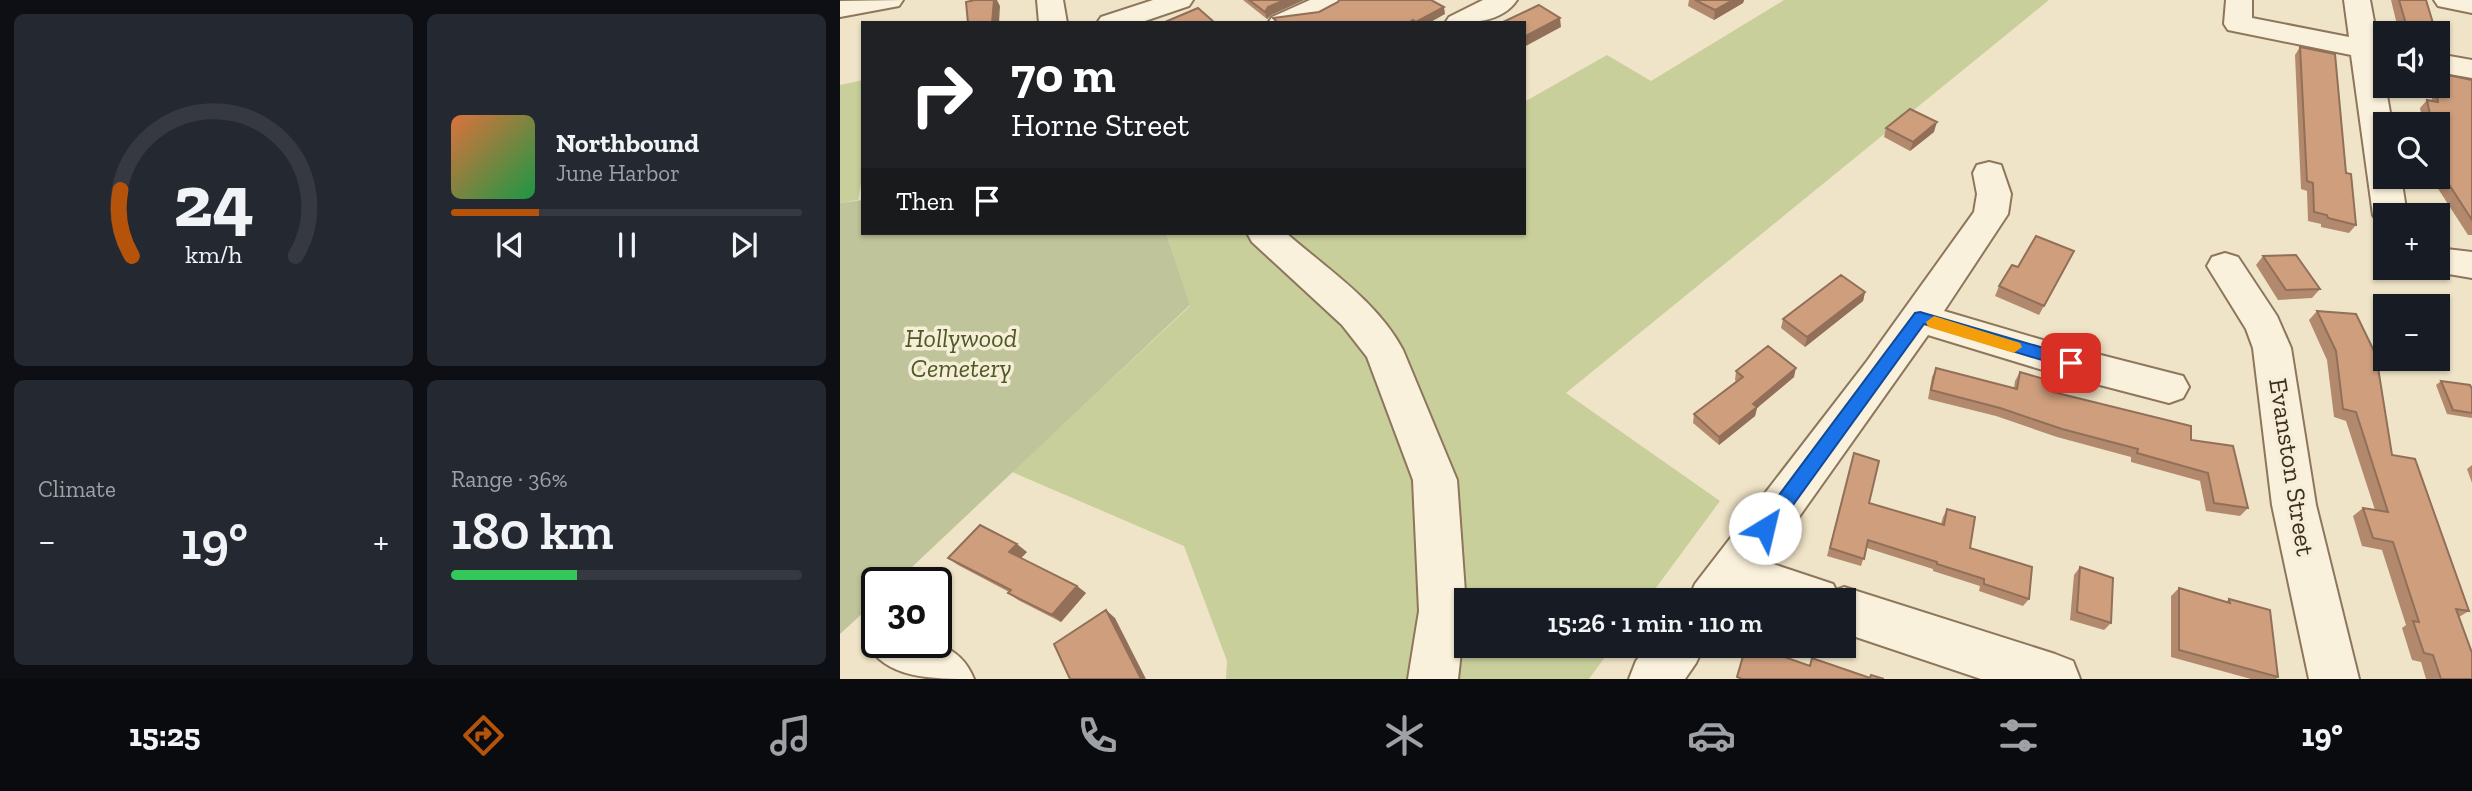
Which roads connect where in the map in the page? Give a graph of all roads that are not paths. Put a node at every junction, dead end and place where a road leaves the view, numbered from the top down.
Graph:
1 (890, 0) edge
2 (1050, 0) edge
3 (1332, 0) edge
4 (1504, 0) edge
5 (2357, 0) edge
6 (2446, 0) edge
7 (1176, 1) edge
8 (2472, 5) edge
9 (840, 9) edge
10 (2239, 12) edge
11 (1053, 21) edge
12 (1128, 21) edge
13 (1286, 21) edge
14 (1463, 21) edge
15 (2373, 45) edge
16 (2373, 50) edge
17 (2450, 65) edge
18 (2472, 69) edge
19 (2379, 98) edge
20 (1989, 173) dead end
21 (2389, 203) edge
22 (1266, 235) edge
23 (2450, 262) edge
24 (2225, 265) dead end
25 (2472, 265) edge
26 (1920, 317) junction
27 (2169, 387) dead end
28 (1722, 587) edge
29 (1856, 614) edge
30 (916, 658) edge
31 (1669, 658) edge
32 (949, 679) edge
33 (1433, 679) edge
34 (1654, 679) edge
35 (2055, 679) edge
36 (2334, 679) edge

1 - 9 street
2 - 11 street
3 - 13 street
4 - 14 street
5 - 15 street
6 - 8 street
7 - 12 street
10 - 16 street
17 - 18 street
19 - 21 street
20 - 26 street
22 - 33 street
23 - 25 street
24 - 36 street, Evanston Street
26 - 27 street
26 - 28 street
29 - 35 street
30 - 32 street
31 - 34 street

